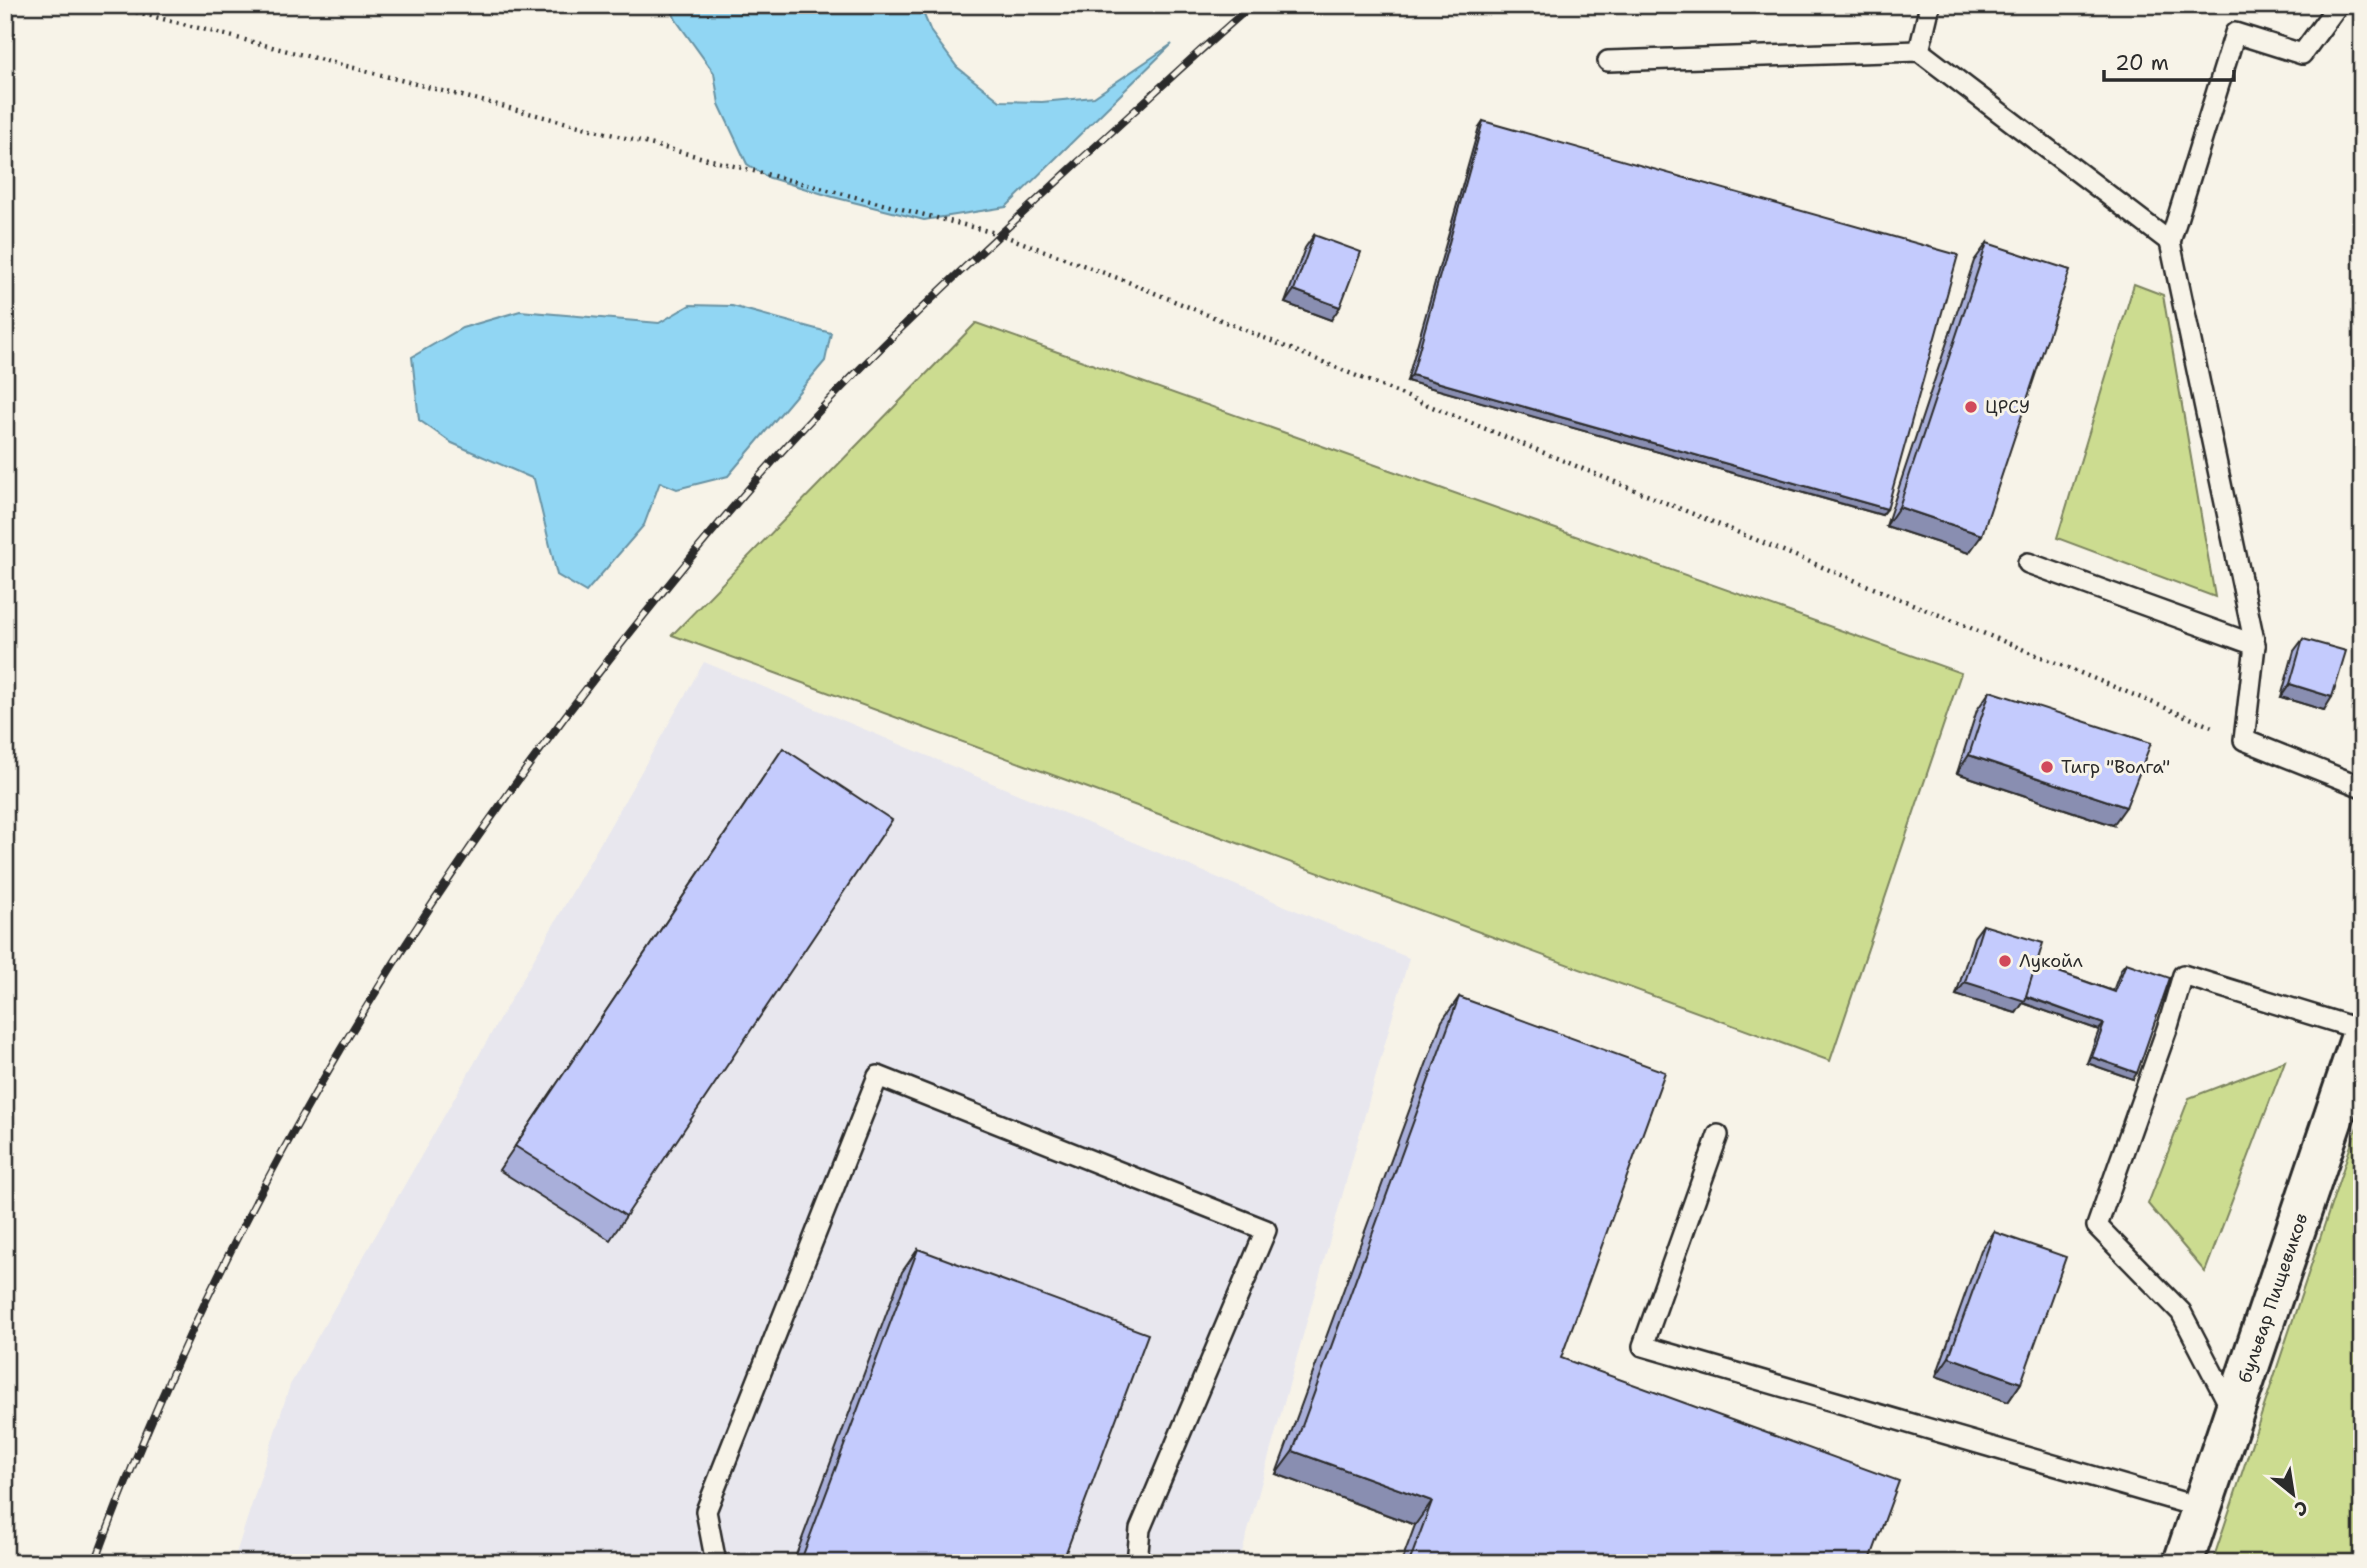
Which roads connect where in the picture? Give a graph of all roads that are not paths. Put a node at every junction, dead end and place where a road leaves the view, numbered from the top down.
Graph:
1 (1930, 5) edge
2 (2338, 5) edge
3 (1919, 51) junction
4 (1608, 61) dead end
5 (2170, 242) junction
6 (2028, 563) dead end
7 (2255, 645) junction
8 (2362, 787) edge
9 (2362, 1031) edge
10 (1718, 1135) dead end
11 (2234, 1414) junction
12 (2202, 1507) junction
13 (716, 1563) edge
14 (1137, 1563) edge
15 (2183, 1563) edge

1 - 3 lane
2 - 5 lane
3 - 4 lane
3 - 5 lane
5 - 7 lane
6 - 7 lane
7 - 8 lane
9 - 11 main road, бульвар Пищевиков
9 - 11 lane
10 - 12 lane
11 - 12 main road, бульвар Пищевиков
12 - 15 main road, бульвар Пищевиков
13 - 14 lane

